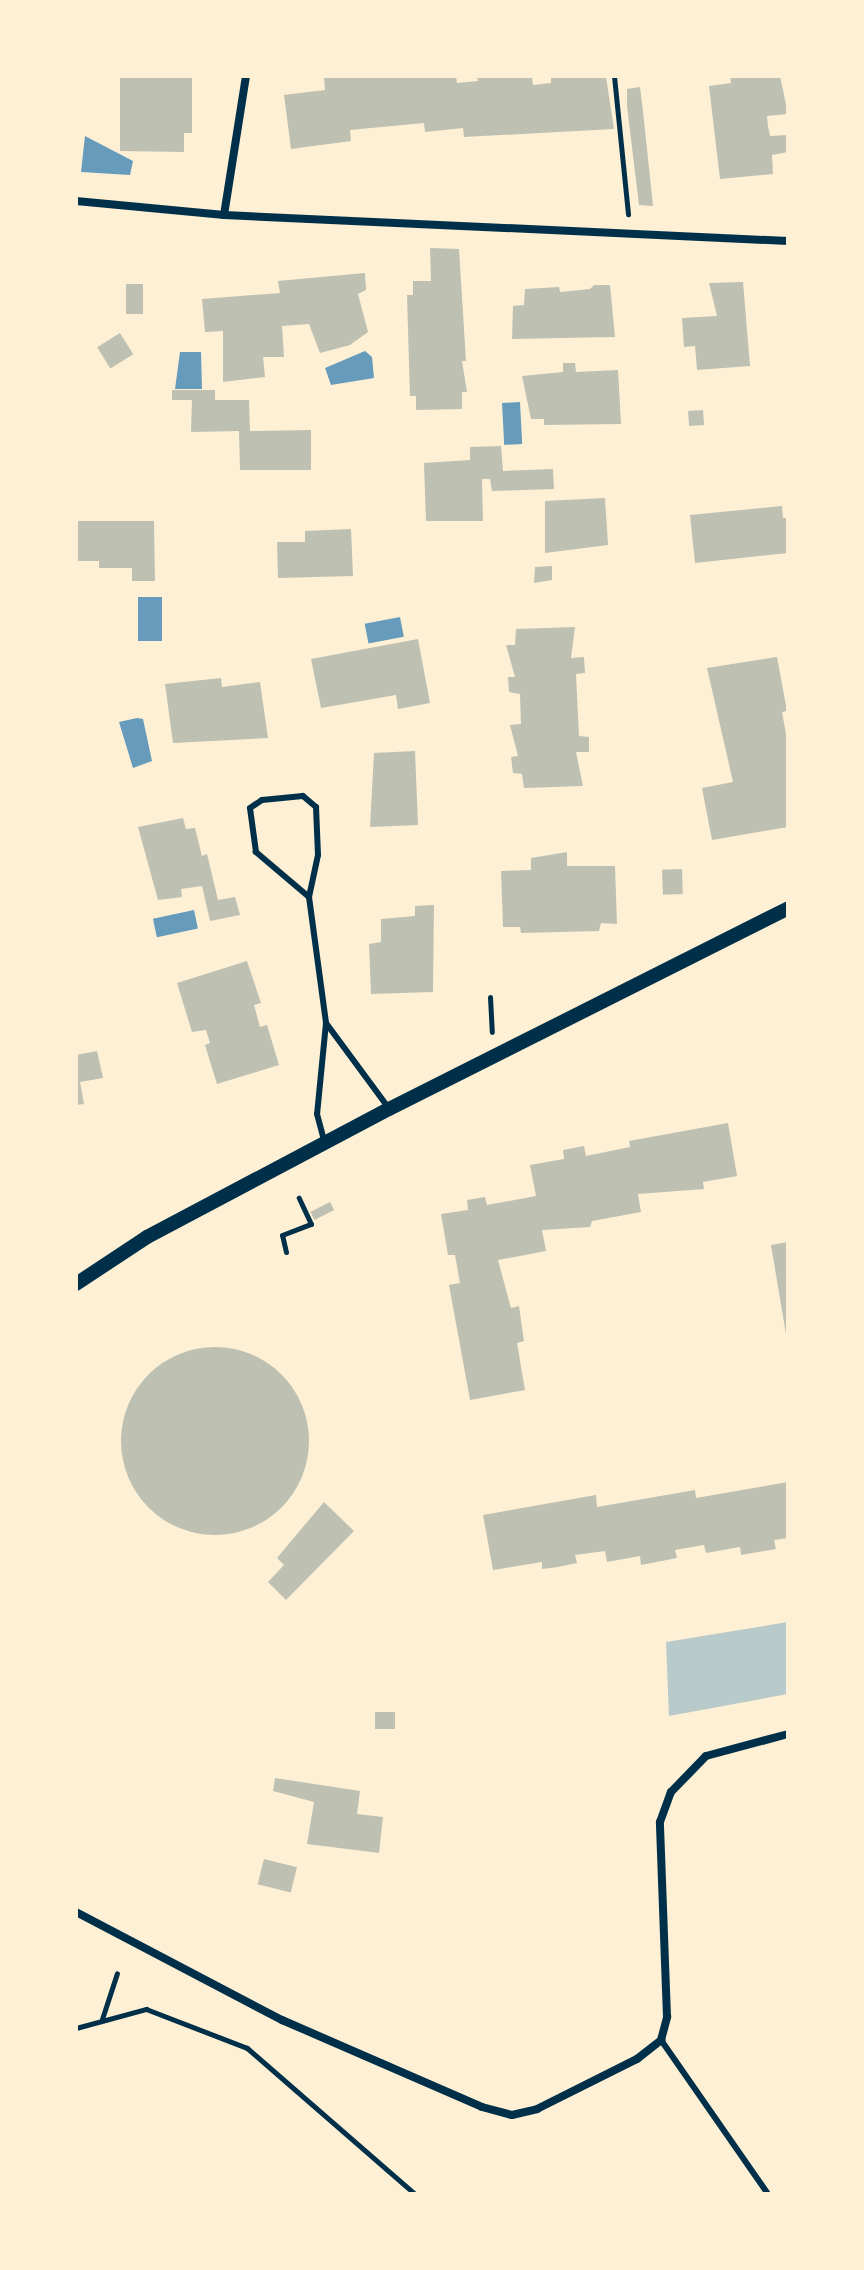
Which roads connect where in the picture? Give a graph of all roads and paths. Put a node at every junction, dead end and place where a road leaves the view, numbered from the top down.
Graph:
1 (246, 76) edge
2 (614, 76) edge
3 (76, 201) edge
4 (224, 215) junction
5 (629, 232) junction
6 (788, 241) edge
7 (309, 897) junction
8 (788, 908) edge
9 (326, 1023) junction
10 (389, 1109) junction
11 (325, 1145) junction
12 (299, 1198) dead end
13 (286, 1252) dead end
14 (76, 1284) edge
15 (788, 1734) edge
16 (76, 1912) edge
17 (117, 1973) dead end
18 (102, 2020) junction
19 (76, 2028) edge
20 (661, 2040) junction
21 (415, 2194) edge
22 (768, 2194) edge

1 - 4 street
2 - 5 path
3 - 4 street
4 - 5 street
5 - 6 street
7 - 7 lane
7 - 9 lane
8 - 10 street
9 - 10 lane
9 - 11 lane
10 - 11 street
11 - 14 street
12 - 13 path
15 - 20 street
16 - 20 street
17 - 18 path
18 - 19 path
18 - 21 path
20 - 22 lane

